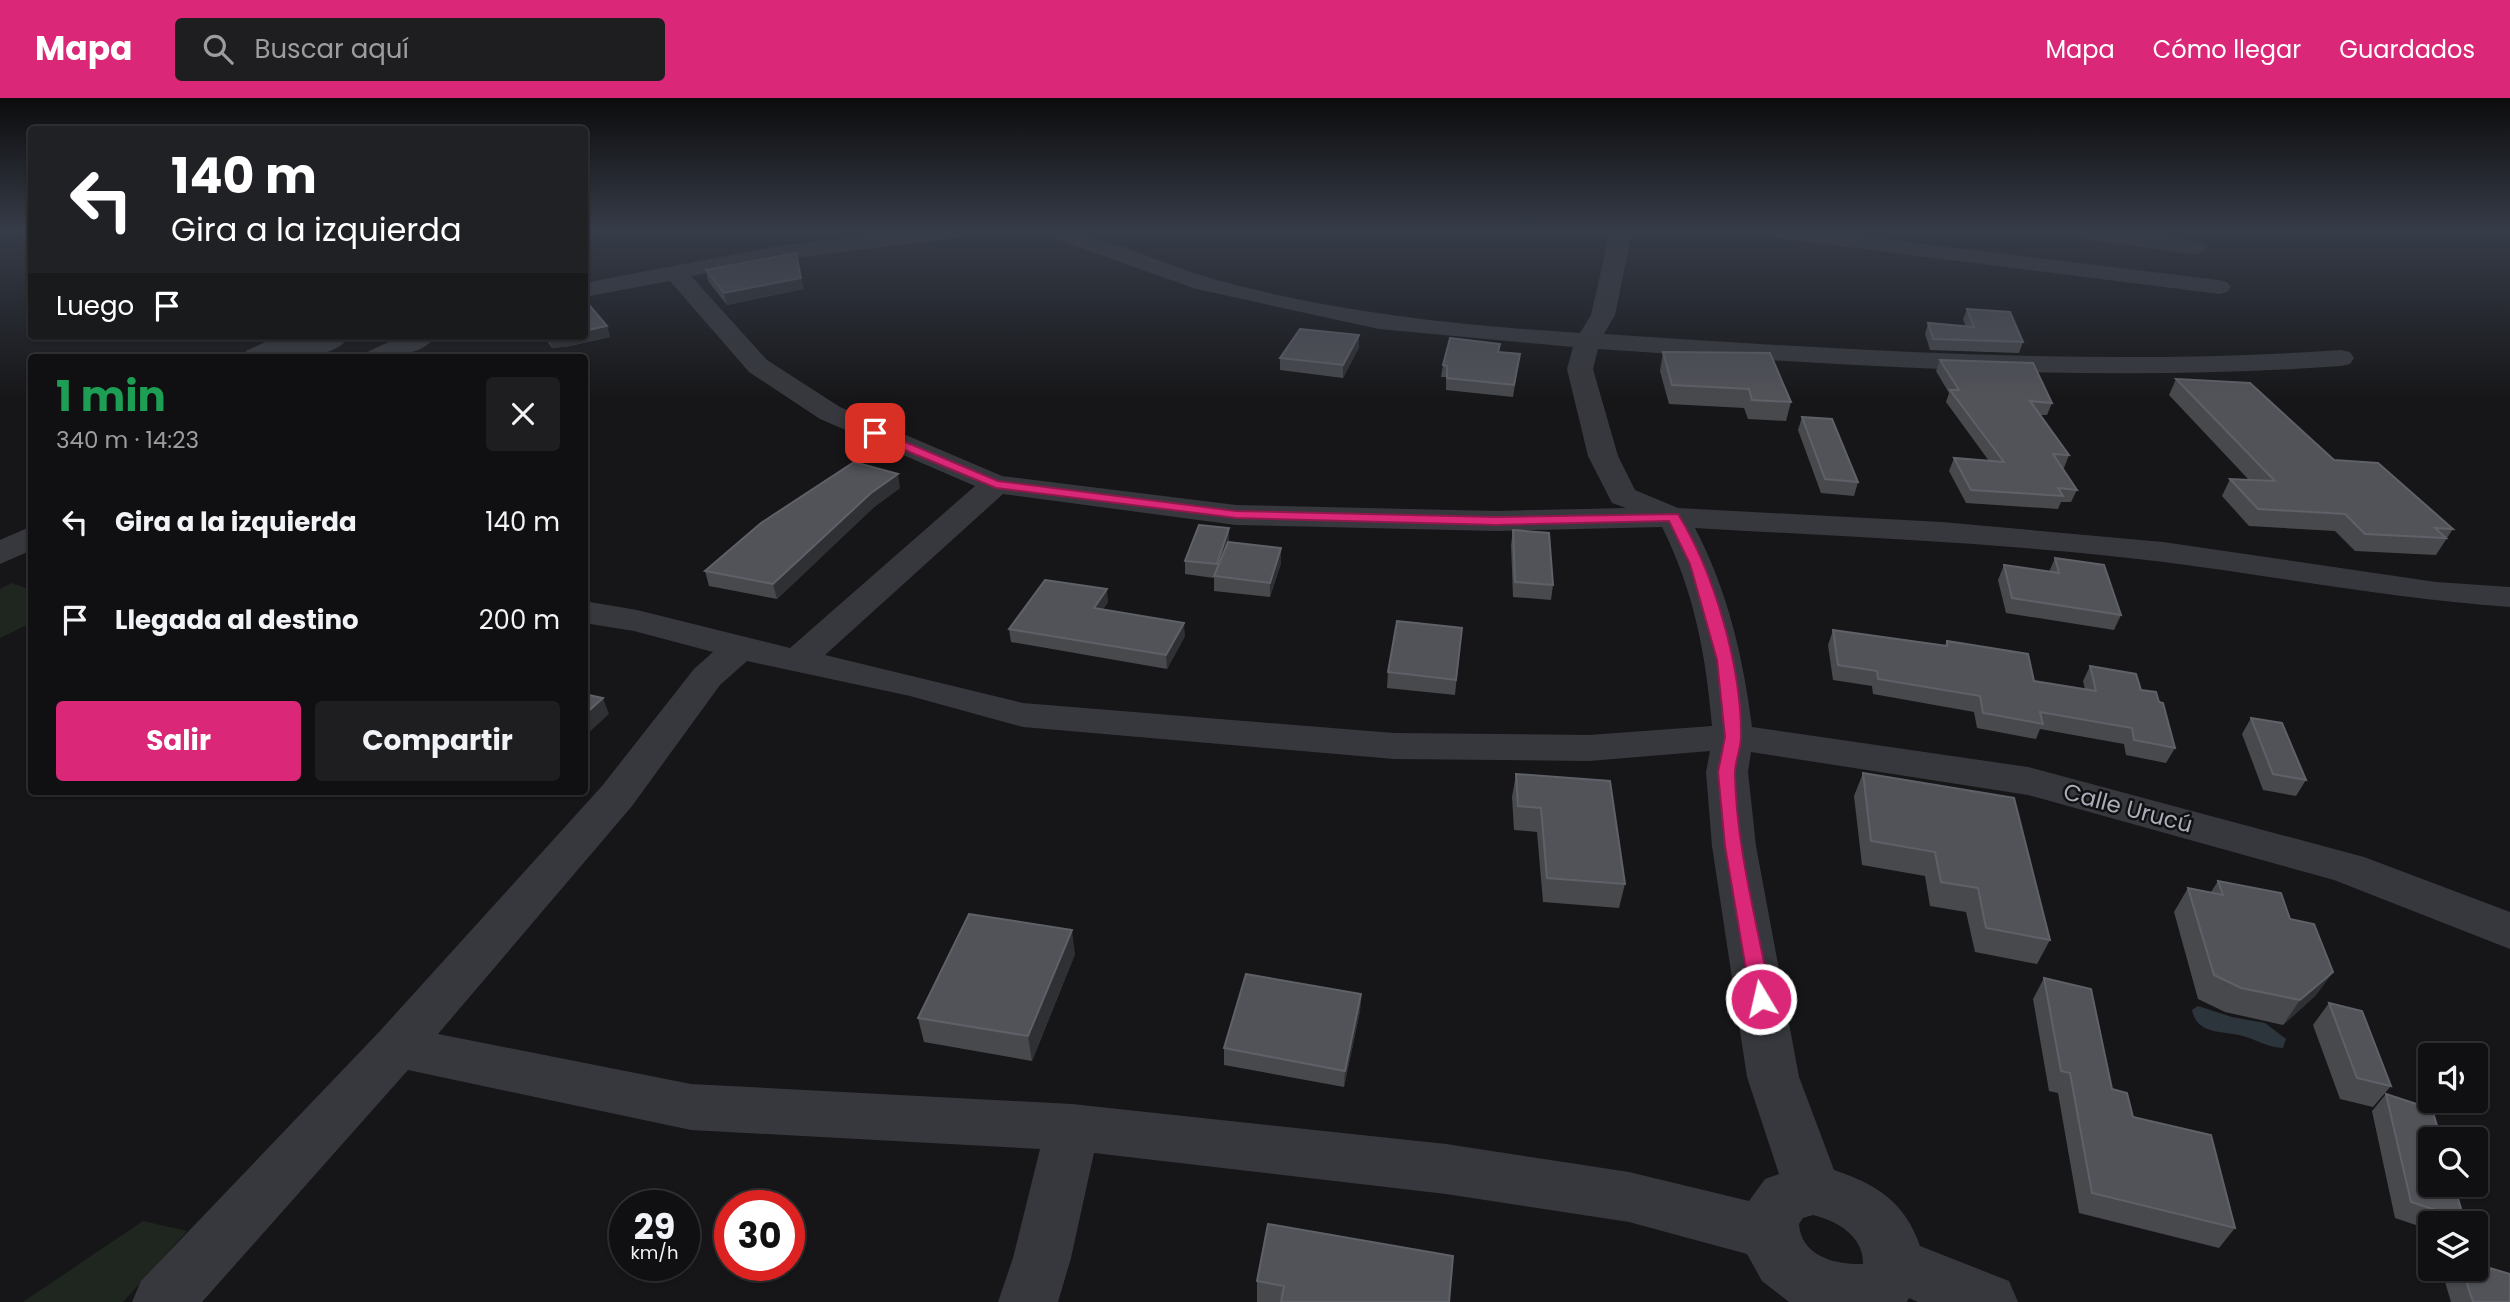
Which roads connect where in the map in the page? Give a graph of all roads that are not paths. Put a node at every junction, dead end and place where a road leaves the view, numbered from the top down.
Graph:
1 (689, 288) edge
2 (1222, 288) edge
3 (1609, 288) edge
4 (290, 340) edge
5 (329, 340) edge
6 (414, 340) edge
7 (1588, 340) junction
8 (261, 354) edge
9 (301, 354) edge
10 (384, 354) edge
11 (2341, 358) dead end
12 (996, 484) junction
13 (1674, 517) junction
14 (28, 518) edge
15 (0, 532) edge
16 (28, 538) edge
17 (0, 554) edge
18 (2510, 597) edge
19 (588, 613) edge
20 (739, 648) junction
21 (798, 660) junction
22 (1733, 737) junction
23 (2510, 931) edge
24 (397, 1046) junction
25 (1072, 1127) junction
26 (1813, 1190) junction
27 (1770, 1233) junction
28 (1849, 1290) edge
29 (162, 1302) edge
30 (1028, 1302) edge
31 (1988, 1302) edge

1 - 12 street
2 - 7 street
3 - 7 street
4 - 8 street
5 - 9 street
6 - 10 street
7 - 11 street
7 - 13 street
12 - 13 street
12 - 21 street
13 - 18 street
13 - 22 street
14 - 15 street
16 - 17 street
19 - 20 street, Calle Urucú
20 - 21 street, Calle Urucú
20 - 24 street
21 - 22 street, Calle Urucú
22 - 23 street, Calle Urucú
22 - 26 street
24 - 25 street
24 - 29 street
25 - 27 street
25 - 30 street
26 - 27 street
26 - 28 street
27 - 28 street
28 - 31 street

